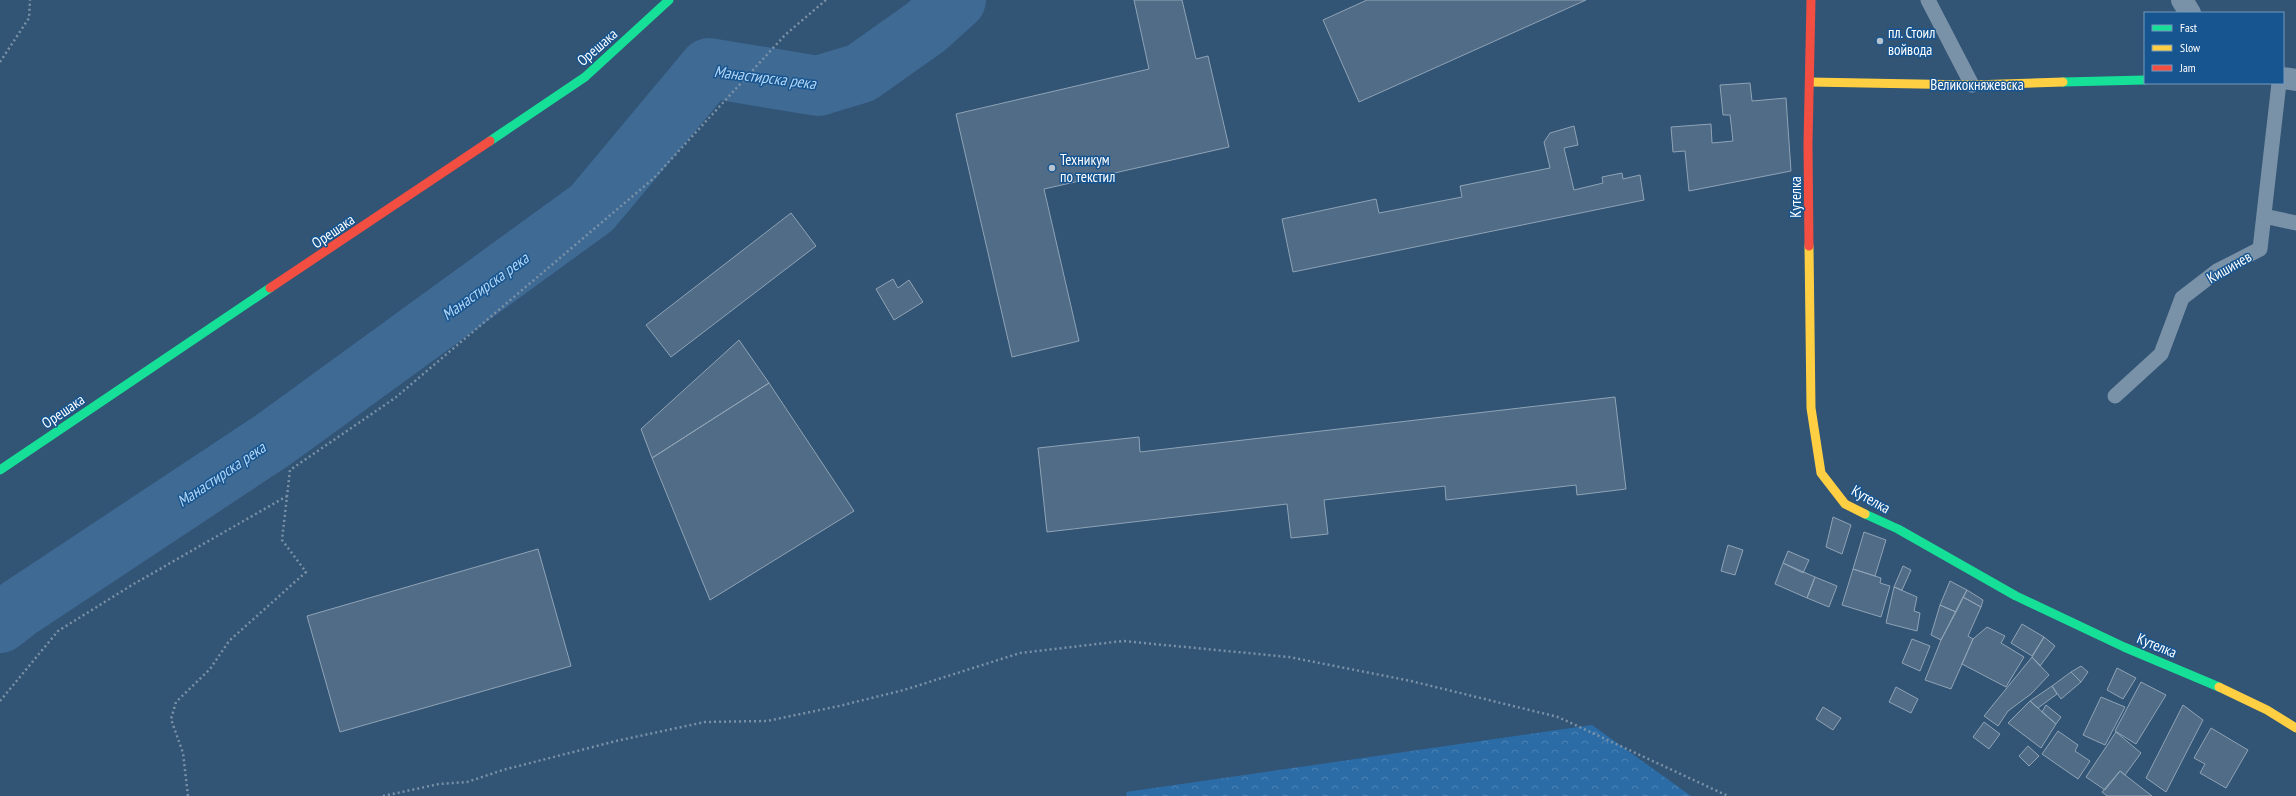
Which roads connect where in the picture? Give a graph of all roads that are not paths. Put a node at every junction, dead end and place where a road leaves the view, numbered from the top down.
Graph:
1 (669, 0) edge
2 (1811, 0) edge
3 (1928, 0) edge
4 (2182, 0) edge
5 (2189, 12) edge
6 (2284, 78) edge
7 (2144, 80) edge
8 (2296, 80) edge
9 (1810, 82) junction
10 (2279, 84) edge
11 (1972, 85) junction
12 (2264, 216) junction
13 (2296, 223) edge
14 (2115, 396) dead end
15 (0, 470) edge
16 (2296, 728) edge

1 - 15 street, Орешака
2 - 9 street, Кутелка
3 - 11 lane
4 - 5 street
6 - 8 street
7 - 11 street, Великокняжевска
9 - 11 street, Великокняжевска
9 - 16 street, Кутелка
10 - 12 lane, Кишинев
12 - 13 lane
12 - 14 lane, Кишинев

